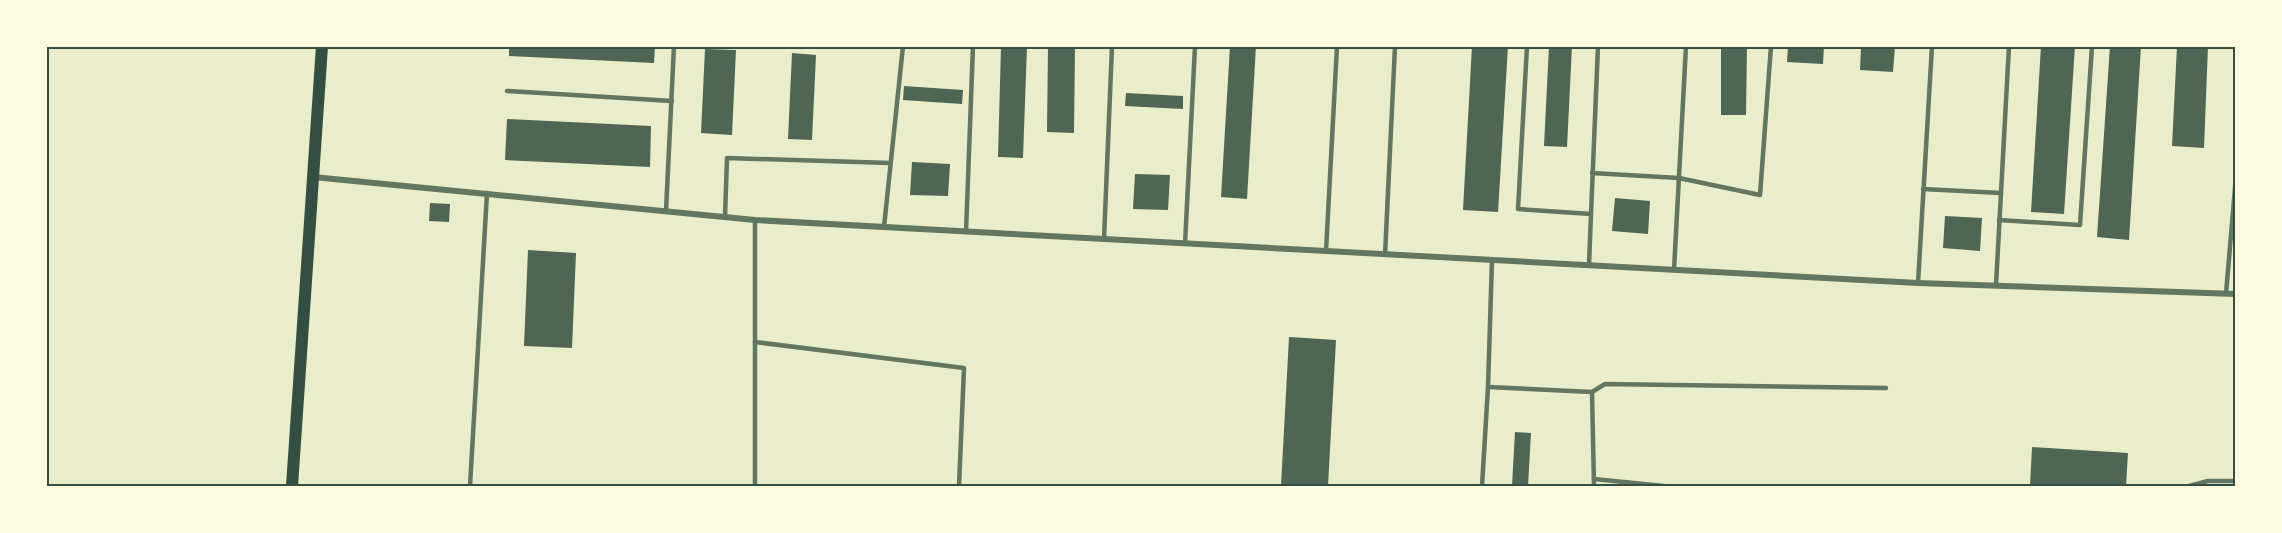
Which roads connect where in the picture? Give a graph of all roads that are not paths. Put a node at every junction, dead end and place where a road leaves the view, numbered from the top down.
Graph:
1 (322, 46) edge
2 (674, 46) edge
3 (903, 46) edge
4 (973, 46) edge
5 (1112, 46) edge
6 (1195, 46) edge
7 (1337, 46) edge
8 (1395, 46) edge
9 (1527, 46) edge
10 (1598, 46) edge
11 (1686, 46) edge
12 (1771, 46) edge
13 (1932, 46) edge
14 (2009, 46) edge
15 (2092, 46) edge
16 (507, 91) dead end
17 (672, 101) junction
18 (890, 163) junction
19 (1592, 173) junction
20 (2235, 176) edge
21 (313, 177) junction
22 (1679, 178) junction
23 (1923, 189) junction
24 (487, 193) junction
25 (2001, 193) junction
26 (666, 211) junction
27 (1591, 214) junction
28 (725, 217) junction
29 (755, 220) junction
30 (1999, 220) junction
31 (884, 227) junction
32 (966, 232) junction
33 (1104, 239) junction
34 (1185, 244) junction
35 (1326, 251) junction
36 (1384, 255) junction
37 (1492, 260) junction
38 (1589, 266) junction
39 (1674, 270) junction
40 (1918, 283) junction
41 (1996, 285) junction
42 (2226, 294) junction
43 (2235, 294) edge
44 (755, 342) junction
45 (1488, 387) junction
46 (1886, 388) dead end
47 (1592, 392) junction
48 (1594, 478) junction
49 (2235, 481) edge
50 (292, 486) edge
51 (470, 486) edge
52 (755, 486) edge
53 (959, 486) edge
54 (1482, 486) edge
55 (1594, 486) edge
56 (1664, 486) edge
57 (2188, 486) edge

1 - 21 main road
2 - 17 lane
3 - 18 lane
4 - 32 lane
5 - 33 lane
6 - 34 lane
7 - 35 lane
8 - 36 lane
9 - 27 lane
10 - 19 lane
11 - 22 lane
12 - 22 lane
13 - 23 lane
14 - 25 lane
15 - 30 lane
16 - 17 lane
17 - 26 lane
18 - 28 lane
18 - 31 lane
19 - 22 lane
19 - 27 lane
20 - 42 lane
21 - 24 street
21 - 50 main road
22 - 39 lane
23 - 25 lane
23 - 40 lane
24 - 26 street
24 - 51 lane
25 - 30 lane
26 - 28 street
27 - 38 lane
28 - 29 street
29 - 31 street
29 - 44 lane
30 - 41 lane
31 - 32 street
32 - 33 street
33 - 34 street
34 - 35 street
35 - 36 street
36 - 37 street
37 - 38 street
37 - 45 lane
38 - 39 street
39 - 40 street
40 - 41 street
41 - 42 street
42 - 43 street
44 - 52 lane
44 - 53 lane
45 - 47 lane
45 - 54 lane
46 - 47 lane
47 - 48 lane
48 - 55 lane
48 - 56 lane
49 - 57 lane

